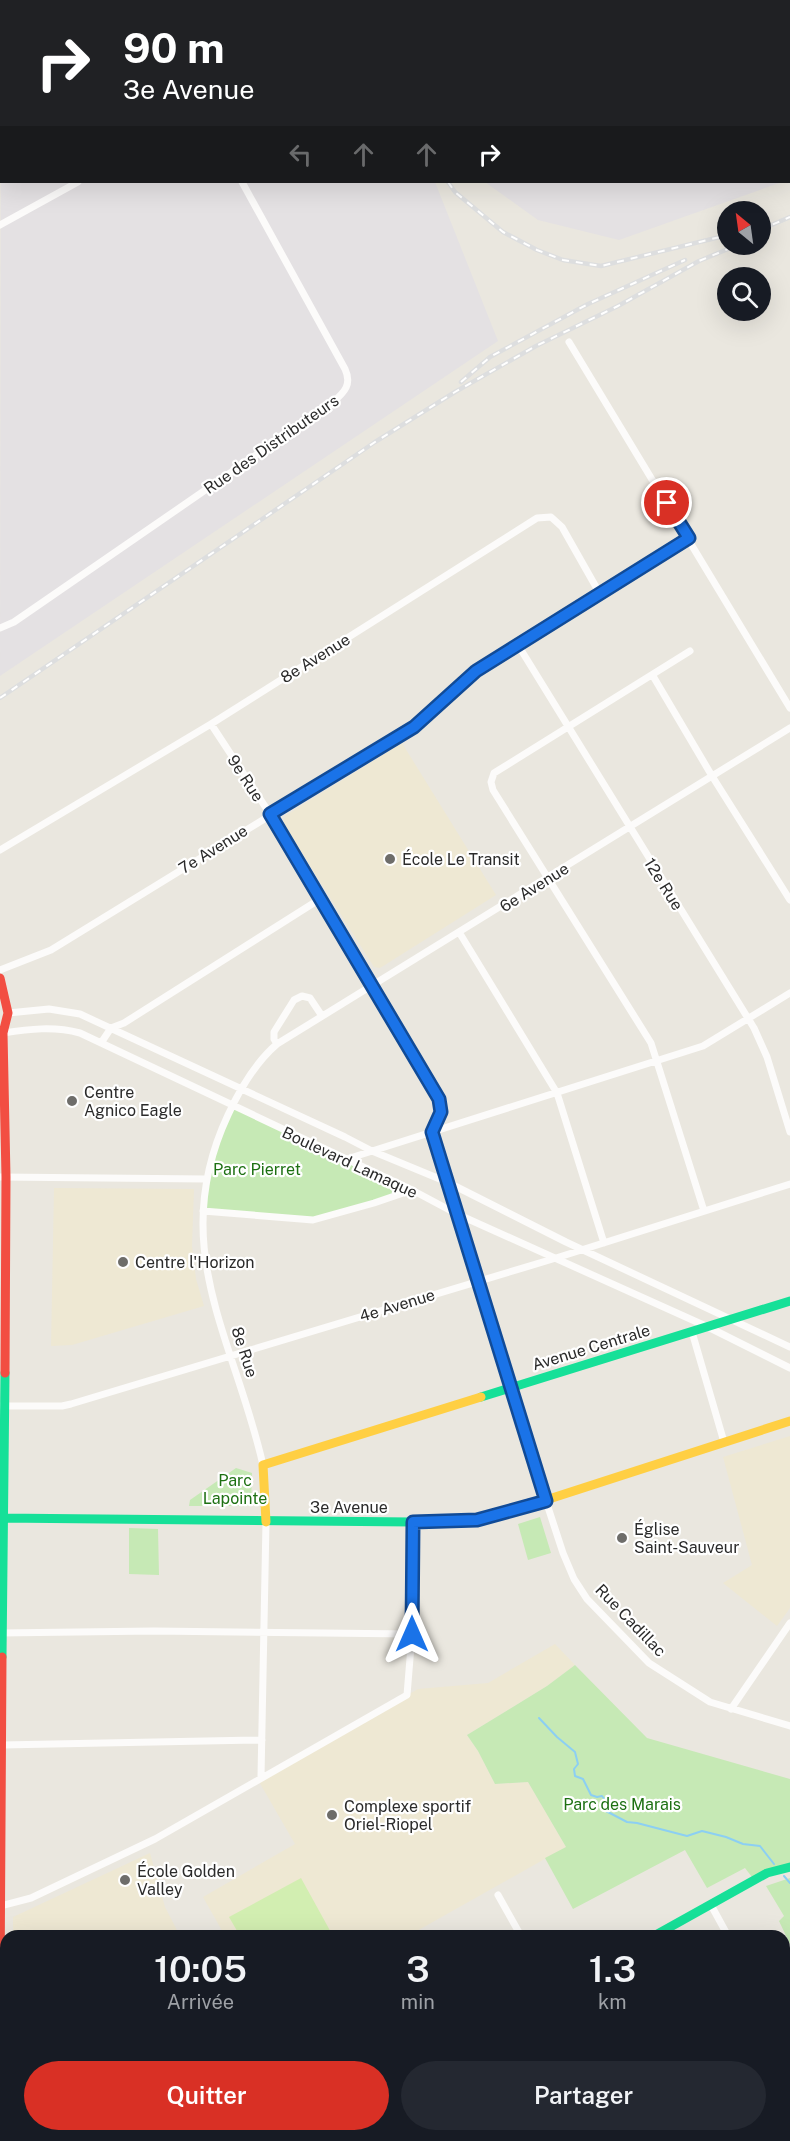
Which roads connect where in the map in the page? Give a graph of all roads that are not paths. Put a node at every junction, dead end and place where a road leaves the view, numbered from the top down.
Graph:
1 (76, 183) edge
2 (243, 183) edge
3 (0, 225) edge
4 (569, 342) dead end
5 (689, 538) junction
6 (600, 594) junction
7 (0, 628) edge
8 (518, 645) junction
9 (690, 651) dead end
10 (653, 676) junction
11 (790, 708) edge
12 (211, 724) junction
13 (568, 727) junction
14 (790, 728) edge
15 (712, 776) junction
16 (270, 814) junction
17 (630, 827) junction
18 (0, 850) edge
19 (548, 878) junction
20 (320, 899) junction
21 (790, 900) edge
22 (459, 932) junction
23 (0, 970) edge
24 (0, 978) edge
25 (372, 985) junction
26 (790, 993) edge
27 (8, 1013) junction
28 (322, 1016) junction
29 (749, 1018) junction
30 (111, 1028) junction
31 (1, 1030) edge
32 (101, 1043) junction
33 (277, 1044) junction
34 (655, 1060) junction
35 (242, 1089) junction
36 (557, 1093) junction
37 (232, 1106) junction
38 (432, 1132) junction
39 (790, 1132) edge
40 (372, 1151) junction
41 (347, 1159) junction
42 (3, 1177) edge
43 (206, 1179) junction
44 (447, 1182) junction
45 (790, 1184) edge
46 (412, 1190) junction
47 (704, 1211) junction
48 (203, 1212) junction
49 (457, 1214) junction
50 (603, 1242) junction
51 (583, 1249) junction
52 (556, 1258) junction
53 (478, 1281) junction
54 (3, 1293) edge
55 (790, 1301) edge
56 (733, 1319) junction
57 (708, 1327) junction
58 (692, 1332) junction
59 (790, 1347) edge
60 (230, 1356) junction
61 (790, 1368) edge
62 (511, 1388) junction
63 (2, 1406) edge
64 (790, 1421) edge
65 (724, 1442) junction
66 (263, 1465) junction
67 (546, 1501) junction
68 (2, 1518) edge
69 (266, 1522) junction
70 (413, 1522) junction
71 (790, 1623) edge
72 (1, 1633) edge
73 (264, 1634) junction
74 (412, 1634) junction
75 (731, 1709) junction
76 (790, 1726) edge
77 (262, 1740) junction
78 (2, 1745) junction
79 (261, 1777) junction
80 (1, 1827) edge
81 (790, 1868) edge
82 (0, 1876) edge
83 (498, 1894) dead end
84 (711, 1905) junction
85 (0, 1906) edge
86 (518, 1930) edge
87 (665, 1930) edge
88 (725, 1930) edge
89 (0, 1989) edge

1 - 3 street
2 - 7 street, Rue des Distributeurs
4 - 5 street
5 - 6 street, 7e Avenue
5 - 11 street
6 - 8 street, 7e Avenue
6 - 12 street, 8e Avenue
8 - 13 street, 12e Rue
8 - 16 street, 7e Avenue
9 - 10 street
10 - 13 street
10 - 15 street
12 - 16 street, 9e Rue
12 - 18 street, 8e Avenue
13 - 17 street, 12e Rue
13 - 19 street
14 - 15 street, 6e Avenue
15 - 17 street, 6e Avenue
15 - 21 street
16 - 20 street, 9e Rue
16 - 23 street, 7e Avenue
17 - 19 street, 6e Avenue
17 - 29 street, 12e Rue
19 - 22 street, 6e Avenue
19 - 34 street
20 - 25 street, 9e Rue
20 - 30 street
22 - 25 street, 6e Avenue
22 - 36 street
24 - 27 street
25 - 28 street, 6e Avenue
25 - 38 street, 9e Rue
26 - 29 street
27 - 30 street, Boulevard Lamaque
27 - 31 street
28 - 33 street, 6e Avenue
28 - 33 street, 8e Rue
29 - 34 street
29 - 39 street, 12e Rue
30 - 32 street
30 - 35 street, Boulevard Lamaque
31 - 32 street, Boulevard Lamaque
31 - 42 street
32 - 37 street, Boulevard Lamaque
33 - 35 street, 8e Rue
34 - 36 street
34 - 47 street
35 - 37 street, 8e Rue
35 - 40 street, Boulevard Lamaque
36 - 38 street
36 - 50 street
37 - 41 street, Boulevard Lamaque
37 - 43 street, 8e Rue
38 - 40 street
38 - 44 street
40 - 41 street
40 - 44 street, Boulevard Lamaque
41 - 46 street, Boulevard Lamaque
42 - 43 street
42 - 54 street
43 - 48 street, 8e Rue
44 - 49 street
44 - 51 street, Boulevard Lamaque
45 - 47 street, 4e Avenue
46 - 48 street
46 - 49 street, Boulevard Lamaque
47 - 50 street, 4e Avenue
48 - 60 street, 8e Rue
49 - 52 street, Boulevard Lamaque
49 - 53 street
50 - 51 street, 4e Avenue
51 - 52 street, 4e Avenue
51 - 56 street, Boulevard Lamaque
52 - 53 street, 4e Avenue
52 - 57 street, Boulevard Lamaque
53 - 60 street, 4e Avenue
53 - 62 street
54 - 63 street
55 - 56 street, Avenue Centrale
56 - 57 street, Avenue Centrale
56 - 59 street, Boulevard Lamaque
57 - 58 street, Avenue Centrale
57 - 61 street, Boulevard Lamaque
58 - 62 street, Avenue Centrale
58 - 65 street
60 - 63 street, 4e Avenue
60 - 66 street, 8e Rue
62 - 66 street, Avenue Centrale
62 - 67 street, Rue Cadillac
63 - 68 street
64 - 65 street, 3e Avenue
65 - 67 street, 3e Avenue
66 - 69 street, 8e Rue
67 - 70 street, 3e Avenue
67 - 75 street, Rue Cadillac
68 - 69 street, 3e Avenue
68 - 72 street
69 - 70 street, 3e Avenue
69 - 73 street, 8e Rue
70 - 74 street
71 - 75 street
72 - 73 street
72 - 78 street
73 - 74 street
73 - 77 street, 8e Rue
74 - 79 street
75 - 76 street, Rue Cadillac
77 - 78 street
77 - 79 street, 8e Rue
78 - 80 street
79 - 85 street
80 - 82 street
81 - 84 street
82 - 85 street
83 - 86 street
84 - 87 street
84 - 88 street
85 - 89 street

